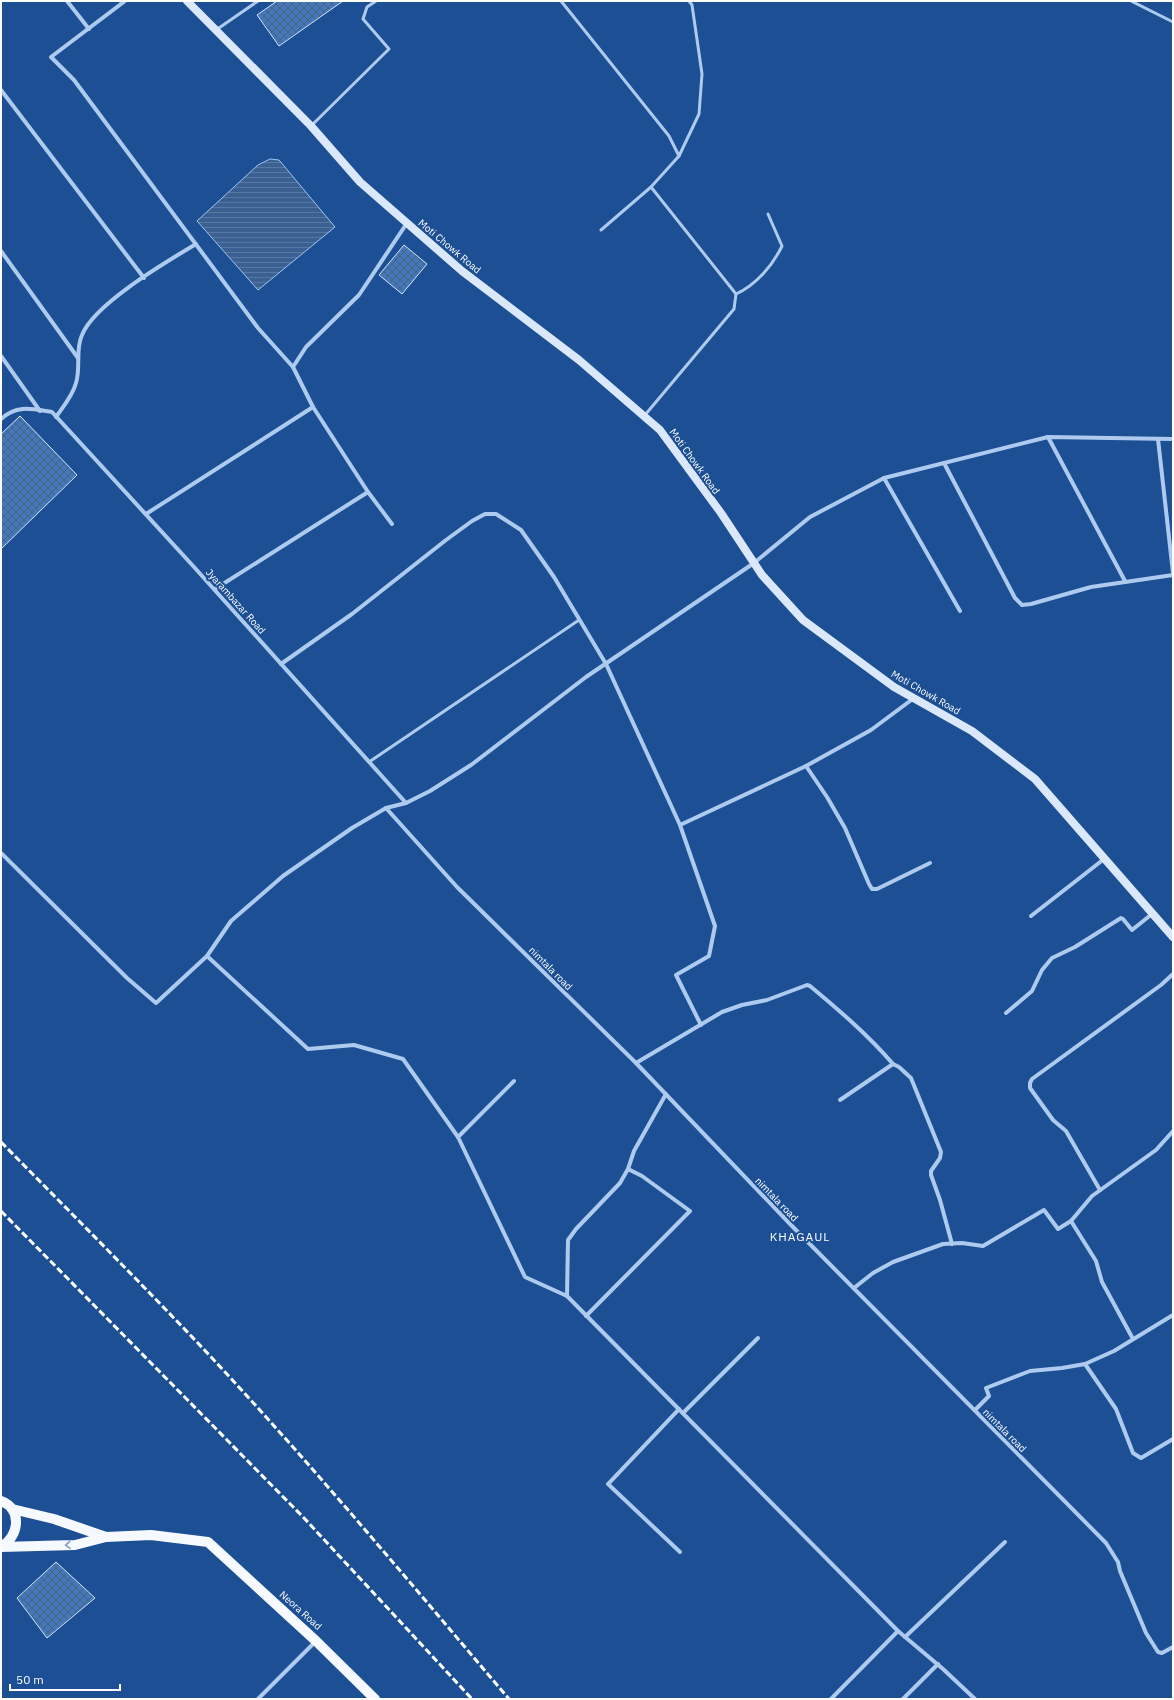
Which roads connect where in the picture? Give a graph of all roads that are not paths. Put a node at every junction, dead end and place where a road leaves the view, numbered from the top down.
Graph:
1 (67, 1) edge
2 (125, 1) edge
3 (187, 1) edge
4 (258, 1) edge
5 (376, 1) edge
6 (561, 1) edge
7 (690, 1) edge
8 (1131, 1) edge
9 (1173, 22) edge
10 (89, 28) junction
11 (216, 30) junction
12 (1, 90) edge
13 (311, 126) junction
14 (679, 156) junction
15 (651, 187) junction
16 (768, 214) dead end
17 (407, 223) junction
18 (601, 230) dead end
19 (196, 244) junction
20 (1, 251) edge
21 (144, 278) junction
22 (736, 294) junction
23 (1, 356) edge
24 (78, 358) junction
25 (293, 367) junction
26 (313, 407) junction
27 (40, 411) junction
28 (644, 416) junction
29 (56, 417) junction
30 (1, 419) edge
31 (1048, 437) junction
32 (1158, 439) junction
33 (1173, 439) edge
34 (944, 463) junction
35 (884, 478) junction
36 (368, 492) junction
37 (146, 514) junction
38 (392, 524) dead end
39 (754, 564) junction
40 (1173, 574) edge
41 (1125, 581) junction
42 (215, 589) junction
43 (960, 611) dead end
44 (579, 620) junction
45 (281, 664) junction
46 (606, 664) junction
47 (914, 698) junction
48 (369, 762) junction
49 (806, 766) junction
50 (406, 803) junction
51 (386, 808) junction
52 (680, 825) junction
53 (1, 853) edge
54 (1104, 859) junction
55 (930, 863) dead end
56 (1152, 914) junction
57 (1031, 916) dead end
58 (1173, 937) edge
59 (207, 956) junction
60 (1173, 974) edge
61 (1006, 1013) dead end
62 (701, 1025) junction
63 (636, 1063) junction
64 (893, 1064) junction
65 (514, 1082) dead end
66 (666, 1094) junction
67 (840, 1100) dead end
68 (1173, 1131) edge
69 (458, 1137) junction
70 (628, 1170) junction
71 (1100, 1190) junction
72 (1071, 1220) junction
73 (952, 1244) junction
74 (854, 1288) junction
75 (567, 1296) junction
76 (1173, 1315) edge
77 (586, 1316) junction
78 (758, 1338) dead end
79 (1133, 1339) junction
80 (1085, 1364) junction
81 (679, 1409) junction
82 (975, 1410) junction
83 (683, 1413) junction
84 (1173, 1439) edge
85 (2, 1499) edge
86 (12, 1509) junction
87 (106, 1537) junction
88 (1005, 1542) dead end
89 (1, 1547) edge
90 (680, 1552) dead end
91 (898, 1631) junction
92 (905, 1637) junction
93 (316, 1641) junction
94 (1173, 1647) edge
95 (938, 1664) junction
96 (258, 1699) edge
97 (375, 1699) edge
98 (830, 1699) edge
99 (903, 1699) edge
100 (975, 1699) edge

1 - 10 street
2 - 10 street
3 - 11 street, Moti Chowk Road
4 - 11 lane
5 - 13 lane
6 - 14 lane
7 - 14 lane
8 - 9 lane
10 - 19 street
11 - 13 street, Moti Chowk Road
12 - 21 street
13 - 17 street, Moti Chowk Road
14 - 15 lane
15 - 18 lane
15 - 22 lane
16 - 22 lane
17 - 25 street
17 - 28 street, Moti Chowk Road
19 - 21 street
19 - 25 street
20 - 24 street
21 - 24 street
22 - 28 lane
23 - 27 street
24 - 29 street
25 - 26 street
26 - 36 street
26 - 37 street
27 - 29 street, Jyarambazar Road
27 - 30 street
28 - 39 street, Moti Chowk Road
29 - 37 street, Jyarambazar Road
31 - 32 street
31 - 34 street
31 - 41 street
32 - 33 street
32 - 40 street
34 - 35 street
34 - 41 street
35 - 39 street
35 - 43 street
36 - 38 street
36 - 42 street
37 - 42 street, Jyarambazar Road
39 - 46 street
39 - 47 street, Moti Chowk Road
40 - 41 street
42 - 45 street, Jyarambazar Road
44 - 45 street
44 - 46 street
44 - 48 lane
45 - 48 street, Jyarambazar Road
46 - 50 street
46 - 52 street
47 - 49 street
47 - 54 street, Moti Chowk Road
48 - 50 street, Jyarambazar Road
49 - 52 street
49 - 55 street
50 - 51 street
51 - 59 street
51 - 63 street, nimtala road
52 - 62 street
53 - 59 street
54 - 56 street, Moti Chowk Road
54 - 57 street
56 - 58 street, Moti Chowk Road
56 - 61 street
59 - 69 street
60 - 71 street
62 - 63 street
62 - 64 street
63 - 66 street, nimtala road
64 - 67 street
64 - 73 street
65 - 69 street
66 - 70 street
66 - 74 street, nimtala road
68 - 71 street
69 - 75 street
70 - 75 street
70 - 77 street
71 - 72 street
72 - 73 street
72 - 79 street
73 - 74 street
74 - 82 street, nimtala road
75 - 77 street
76 - 79 street
77 - 81 street
78 - 83 street
79 - 80 street
80 - 82 street
80 - 84 street
81 - 83 street
81 - 90 street
82 - 94 street, nimtala road
83 - 91 street
85 - 86 main road
86 - 87 main road
86 - 89 main road
87 -> 89 main road
87 - 93 main road, Neora Road
88 - 92 street
91 - 92 street
91 - 98 street
92 - 95 street
93 - 96 street
93 - 97 main road, Neora Road
95 - 99 street
95 - 100 street

